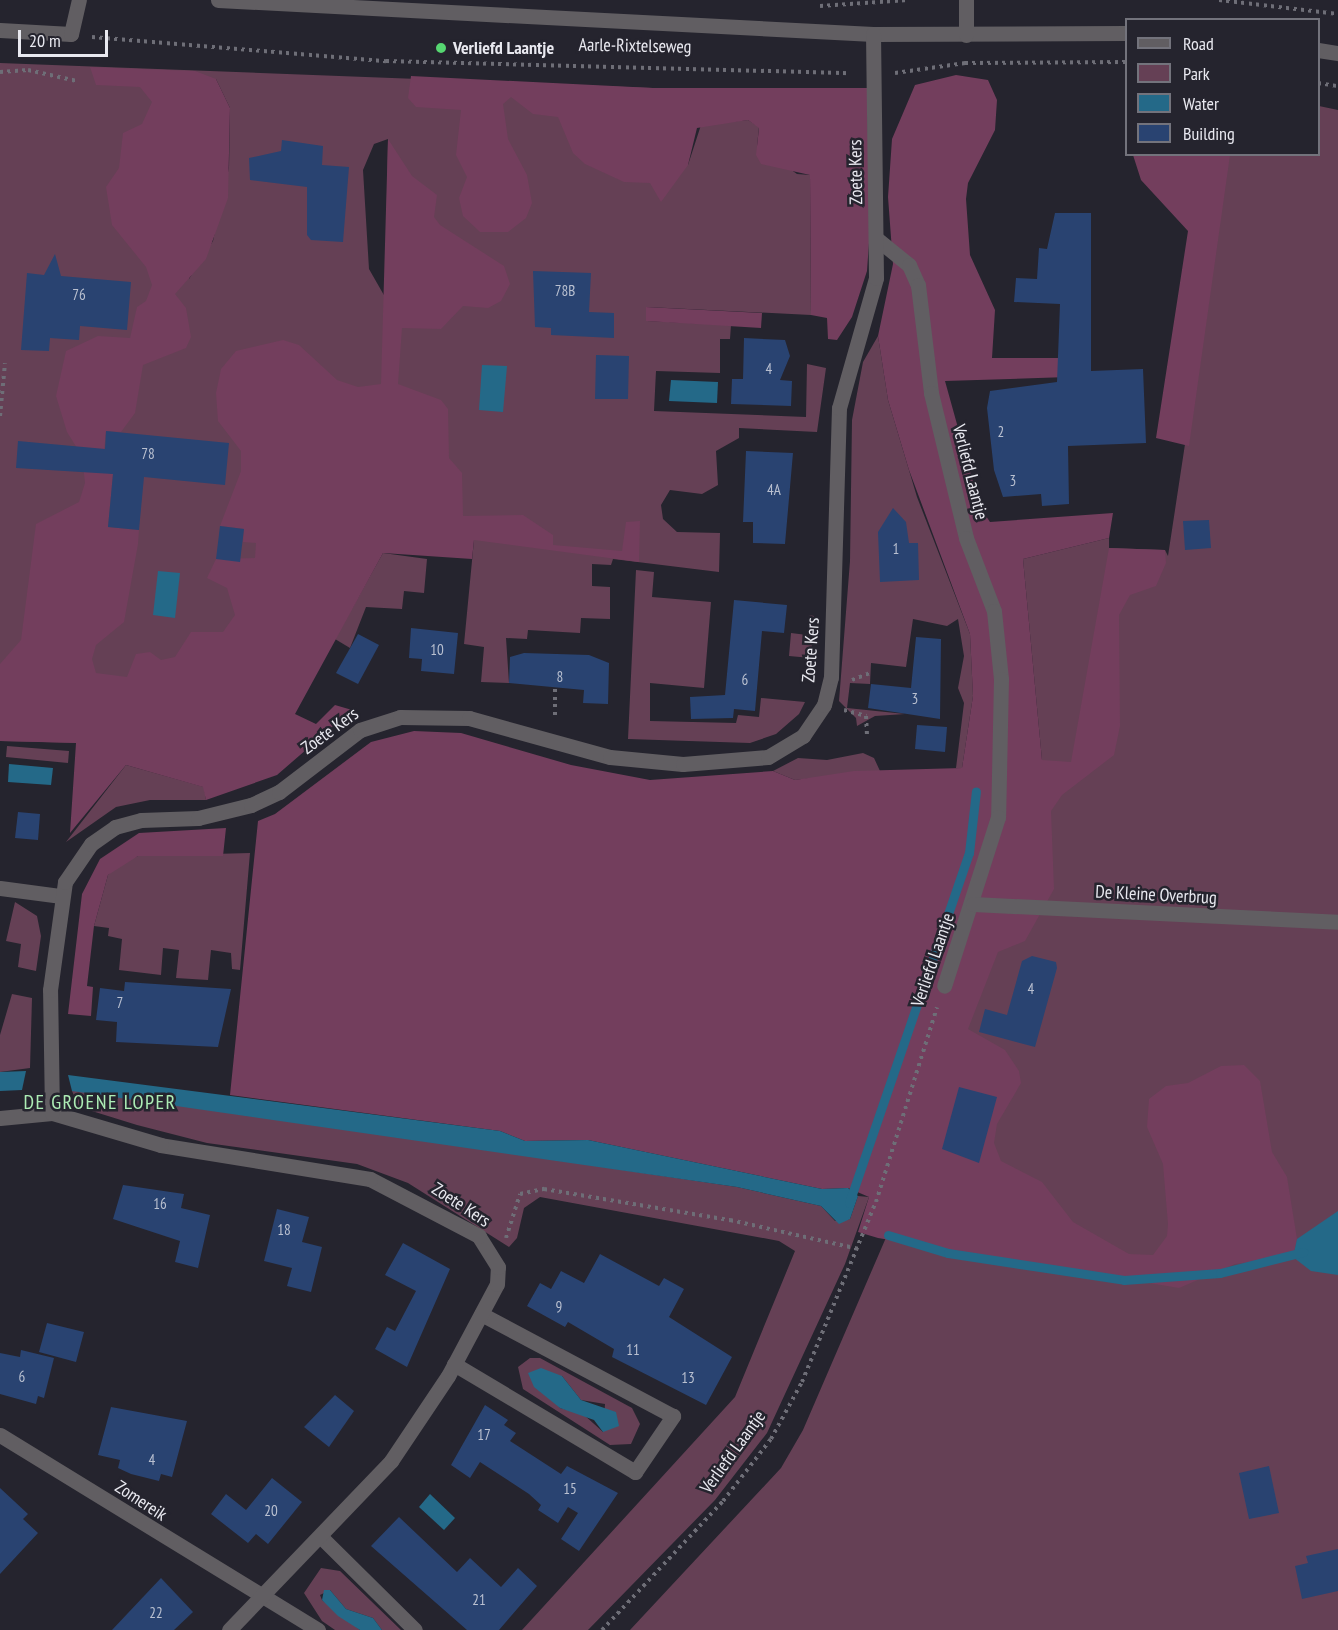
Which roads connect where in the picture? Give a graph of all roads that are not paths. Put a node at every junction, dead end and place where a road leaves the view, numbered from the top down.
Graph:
1 (79, 0) edge
2 (218, 0) edge
3 (966, 0) edge
4 (0, 30) edge
5 (1125, 33) edge
6 (873, 34) junction
7 (966, 35) junction
8 (1320, 50) edge
9 (1338, 53) edge
10 (877, 239) junction
11 (0, 888) edge
12 (61, 896) junction
13 (973, 904) junction
14 (1338, 922) edge
15 (944, 986) road end
16 (51, 1113) junction
17 (0, 1118) edge
18 (481, 1314) junction
19 (454, 1364) junction
20 (0, 1436) edge
21 (321, 1538) junction
22 (264, 1594) junction
23 (230, 1630) edge
24 (318, 1630) edge
25 (415, 1630) edge

1 - 4 street
2 - 6 street, Aarle-Rixtelseweg
3 - 7 street
5 - 7 street, Aarle-Rixtelseweg
6 - 7 street, Aarle-Rixtelseweg
6 - 10 street, Zoete Kers
8 - 9 street
10 - 12 street, Zoete Kers
10 - 13 street, Verliefd Laantje
11 - 12 street
12 - 16 street, Zoete Kers
13 - 14 street, De Kleine Overbrug
13 - 15 street, Verliefd Laantje
16 - 17 street
16 - 18 street, Zoete Kers
18 - 19 street, Zoete Kers
18 - 19 street
19 - 21 street, Zoete Kers
20 - 22 street, Zomereik
21 - 22 street, Zoete Kers
21 - 25 street
22 - 23 street, Zoete Kers
22 - 24 street

